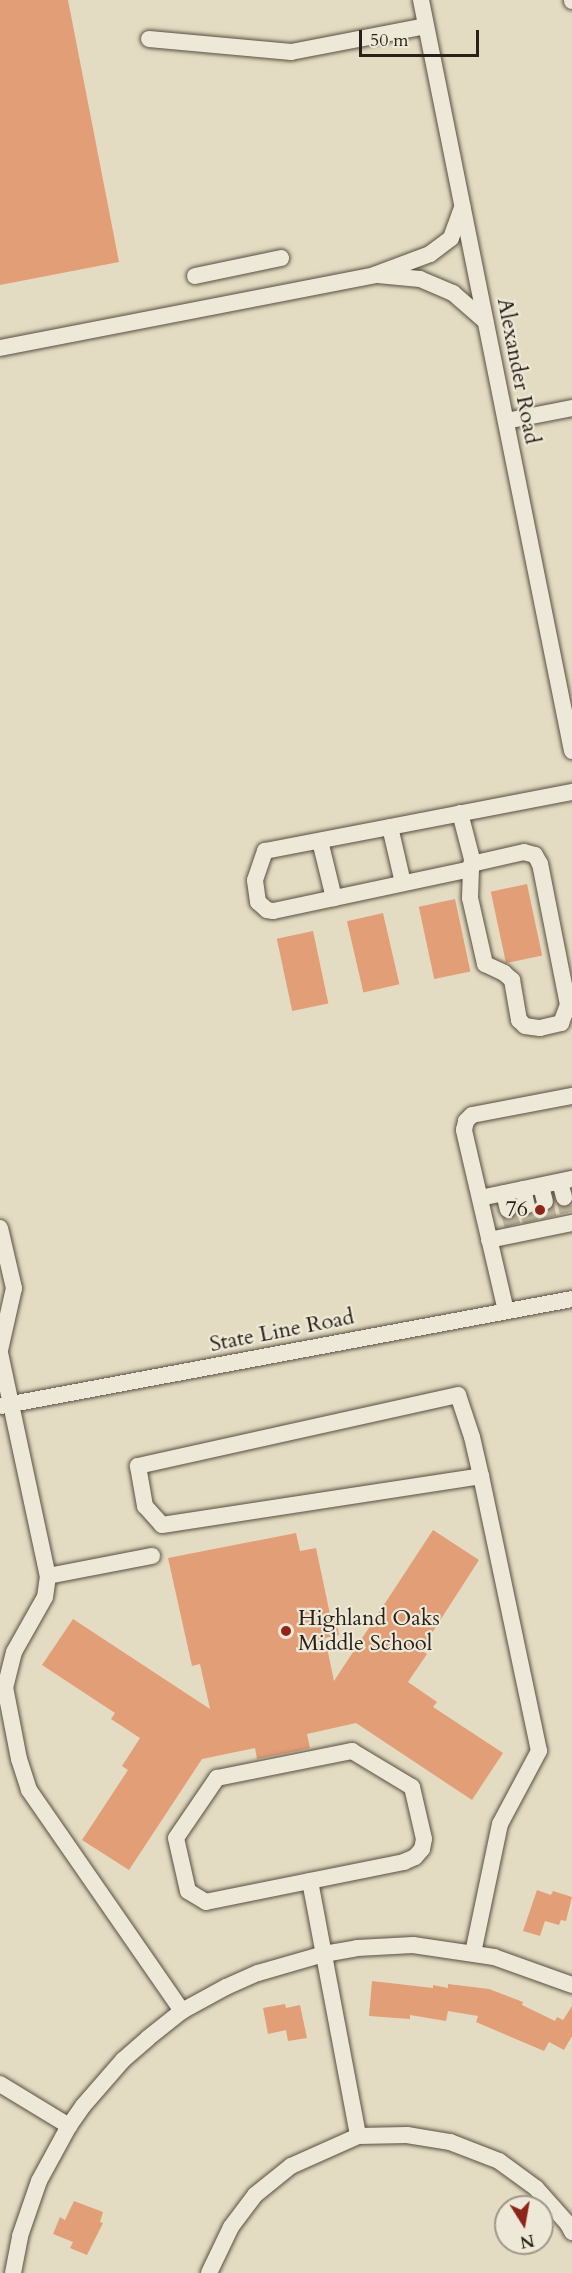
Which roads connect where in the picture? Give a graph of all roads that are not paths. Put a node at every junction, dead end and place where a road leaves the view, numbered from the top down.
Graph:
1 (421, 0) edge
2 (426, 26) junction
3 (149, 39) dead end
4 (462, 206) junction
5 (280, 258) dead end
6 (374, 275) junction
7 (195, 276) dead end
8 (485, 321) junction
9 (0, 348) edge
10 (572, 408) edge
11 (506, 421) junction
12 (572, 751) edge
13 (572, 792) edge
14 (460, 813) junction
15 (390, 827) junction
16 (320, 841) junction
17 (471, 872) junction
18 (403, 883) junction
19 (334, 898) junction
20 (572, 1096) edge
21 (541, 1186) junction
22 (565, 1186) edge
23 (523, 1189) junction
24 (504, 1193) junction
25 (480, 1198) junction
26 (545, 1202) tunnel mouth
27 (527, 1206) tunnel mouth
28 (508, 1210) tunnel mouth
29 (570, 1220) edge
30 (0, 1228) edge
31 (489, 1240) junction
32 (572, 1299) edge
33 (506, 1311) junction
34 (0, 1351) edge
35 (5, 1406) edge
36 (481, 1476) junction
37 (152, 1556) dead end
38 (48, 1576) junction
39 (310, 1881) junction
40 (473, 1953) junction
41 (324, 1954) junction
42 (572, 1985) edge
43 (182, 2011) junction
44 (0, 2084) edge
45 (69, 2126) junction
46 (358, 2136) junction
47 (572, 2232) edge
48 (13, 2273) edge
49 (209, 2273) edge

1 - 2 street, Alexander Road
2 - 3 street
2 - 4 street, Alexander Road
4 - 6 street
4 - 8 street, Alexander Road
5 - 7 street
6 - 8 street
6 - 9 street
8 - 11 street, Alexander Road
10 - 11 street
11 - 12 street, Alexander Road
13 - 14 street
14 - 15 street
14 - 17 street
15 - 16 street
15 - 18 street
16 - 19 street
16 - 19 street
17 - 17 street
17 - 18 street
18 - 19 street
20 - 25 street
21 - 22 street
21 - 23 street
21 - 26 street
23 - 24 street
23 - 27 street
24 - 25 street
24 - 28 street
25 - 31 street
29 - 31 street
30 - 34 street
31 - 33 street
32 - 33 street, State Line Road
33 - 35 street, State Line Road
34 - 35 street
35 - 38 street
36 - 36 street
36 - 40 street
37 - 38 street
38 - 43 street
39 - 39 street
39 - 41 street
40 - 41 street
40 - 42 street
41 - 43 street
41 - 46 street
43 - 45 street
44 - 45 street
45 - 48 street
46 - 47 street
46 - 49 street

